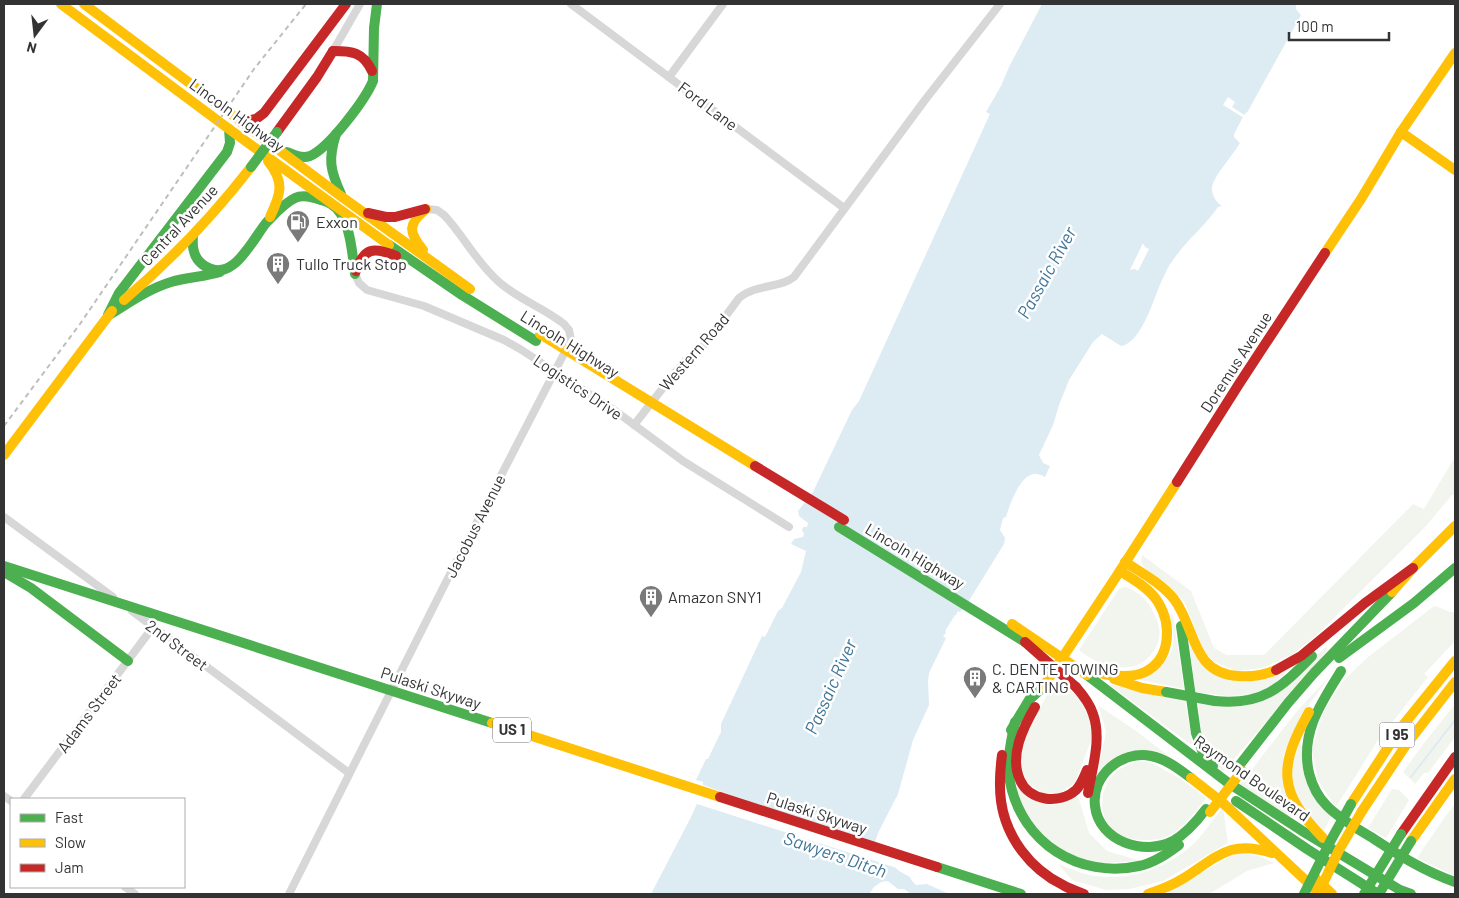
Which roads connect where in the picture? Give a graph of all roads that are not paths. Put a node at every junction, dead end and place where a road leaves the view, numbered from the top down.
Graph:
1 (61, 4) edge
2 (84, 4) edge
3 (346, 4) edge
4 (360, 4) edge
5 (377, 4) edge
6 (571, 4) edge
7 (723, 4) edge
8 (1000, 4) edge
9 (333, 51) junction
10 (1455, 53) edge
11 (372, 71) junction
12 (669, 77) junction
13 (242, 122) junction
14 (229, 129) junction
15 (1401, 132) junction
16 (336, 134) junction
17 (254, 146) junction
18 (276, 148) junction
19 (1455, 170) edge
20 (342, 197) junction
21 (333, 204) junction
22 (844, 208) junction
23 (426, 209) junction
24 (362, 212) junction
25 (268, 221) junction
26 (192, 236) junction
27 (435, 264) junction
28 (221, 271) junction
29 (426, 271) junction
30 (355, 274) junction
31 (108, 315) junction
32 (538, 337) junction
33 (555, 372) junction
34 (634, 425) junction
35 (4, 455) edge
36 (4, 517) edge
37 (1455, 526) edge
38 (789, 527) dead end
39 (4, 566) edge
40 (1123, 566) junction
41 (1413, 568) junction
42 (1455, 568) edge
43 (4, 573) edge
44 (1167, 592) junction
45 (1341, 624) junction
46 (1388, 624) junction
47 (153, 627) junction
48 (128, 661) junction
49 (1455, 661) edge
50 (1341, 671) junction
51 (1104, 674) junction
52 (1084, 678) junction
53 (1455, 682) edge
54 (1042, 687) junction
55 (1455, 692) edge
56 (1428, 714) junction
57 (1015, 722) junction
58 (1096, 748) junction
59 (1455, 757) edge
60 (1240, 769) junction
61 (349, 773) junction
62 (1455, 779) edge
63 (1227, 782) junction
64 (25, 798) edge
65 (1236, 801) junction
66 (1208, 811) junction
67 (1172, 850) junction
68 (1277, 855) junction
69 (1346, 858) junction
70 (1297, 875) junction
71 (1455, 882) edge
72 (1406, 893) edge
73 (289, 894) edge
74 (994, 894) edge
75 (1021, 894) edge
76 (1084, 894) edge
77 (1148, 894) edge
78 (1304, 894) edge
79 (1313, 894) edge
80 (1319, 894) edge
81 (1332, 894) edge
82 (1364, 894) edge
83 (1378, 894) edge

1 - 14 main road, Lincoln Highway
2 - 13 main road, Lincoln Highway
3 - 13 main road
4 - 9 street, Central Avenue
5 - 11 main road
6 - 12 street, Ford Lane
7 - 12 street
8 - 22 street, Western Road
9 - 11 main road
9 - 26 main road, Central Avenue, bridge
10 - 15 main road, Doremus Avenue
11 - 16 main road
12 - 22 street, Ford Lane
13 - 18 main road, Lincoln Highway
14 - 17 main road, Lincoln Highway
14 - 31 main road
15 - 19 main road
15 - 40 main road, Doremus Avenue
16 - 18 main road
16 - 20 main road
17 - 21 main road, Lincoln Highway
17 - 25 main road
18 - 20 main road, Lincoln Highway
20 - 24 main road, Lincoln Highway
21 - 25 main road
21 - 29 main road, Lincoln Highway
21 - 30 main road
22 - 34 street, Western Road
23 - 24 main road
23 - 27 main road
23 - 33 street, Jacobus Avenue
24 - 27 main road, Lincoln Highway
25 - 28 main road
26 - 28 main road
26 - 31 main road, Central Avenue
27 - 32 main road, Lincoln Highway
28 - 31 main road
29 - 30 main road
29 - 32 main road, Lincoln Highway
30 - 33 street, Logistics Drive
31 - 35 main road, Central Avenue
32 - 52 main road, Lincoln Highway, bridge
32 - 52 main road, Lincoln Highway, bridge
33 - 34 street, Logistics Drive
33 - 61 street, Jacobus Avenue
34 - 38 street, Logistics Drive
36 - 47 street, 2nd Street
37 - 41 main road
39 - 75 main road, Pulaski Skyway / US 1, bridge
40 - 44 main road
40 - 51 main road
40 - 54 main road, Doremus Avenue
41 - 45 main road
41 - 60 main road
42 - 46 main road
43 - 48 main road
43 - 74 main road, Pulaski Skyway / US 1
44 - 45 main road
44 - 63 main road
45 - 51 main road, bridge
46 - 50 main road
46 - 60 main road
47 - 48 street, Adams Street
47 - 61 street, 2nd Street
48 - 64 street, Adams Street
49 - 78 main road, I 95, bridge
50 - 69 main road
50 - 71 main road
51 - 52 main road
52 - 58 main road
52 - 63 main road, Raymond Boulevard
52 - 65 main road, Raymond Boulevard
53 - 56 main road, I 95
54 - 57 main road
54 - 58 main road
55 - 56 main road
56 - 80 main road, I 95, bridge
57 - 67 main road
57 - 76 main road
58 - 67 main road
59 - 82 main road, bridge
60 - 66 main road
61 - 73 street, Jacobus Avenue
62 - 83 main road, bridge
63 - 69 main road, Raymond Boulevard
65 - 81 main road
65 - 83 main road, Raymond Boulevard
66 - 67 main road
66 - 68 main road
68 - 70 main road
68 - 77 main road
69 - 72 main road, Raymond Boulevard
70 - 79 main road
70 - 80 main road

